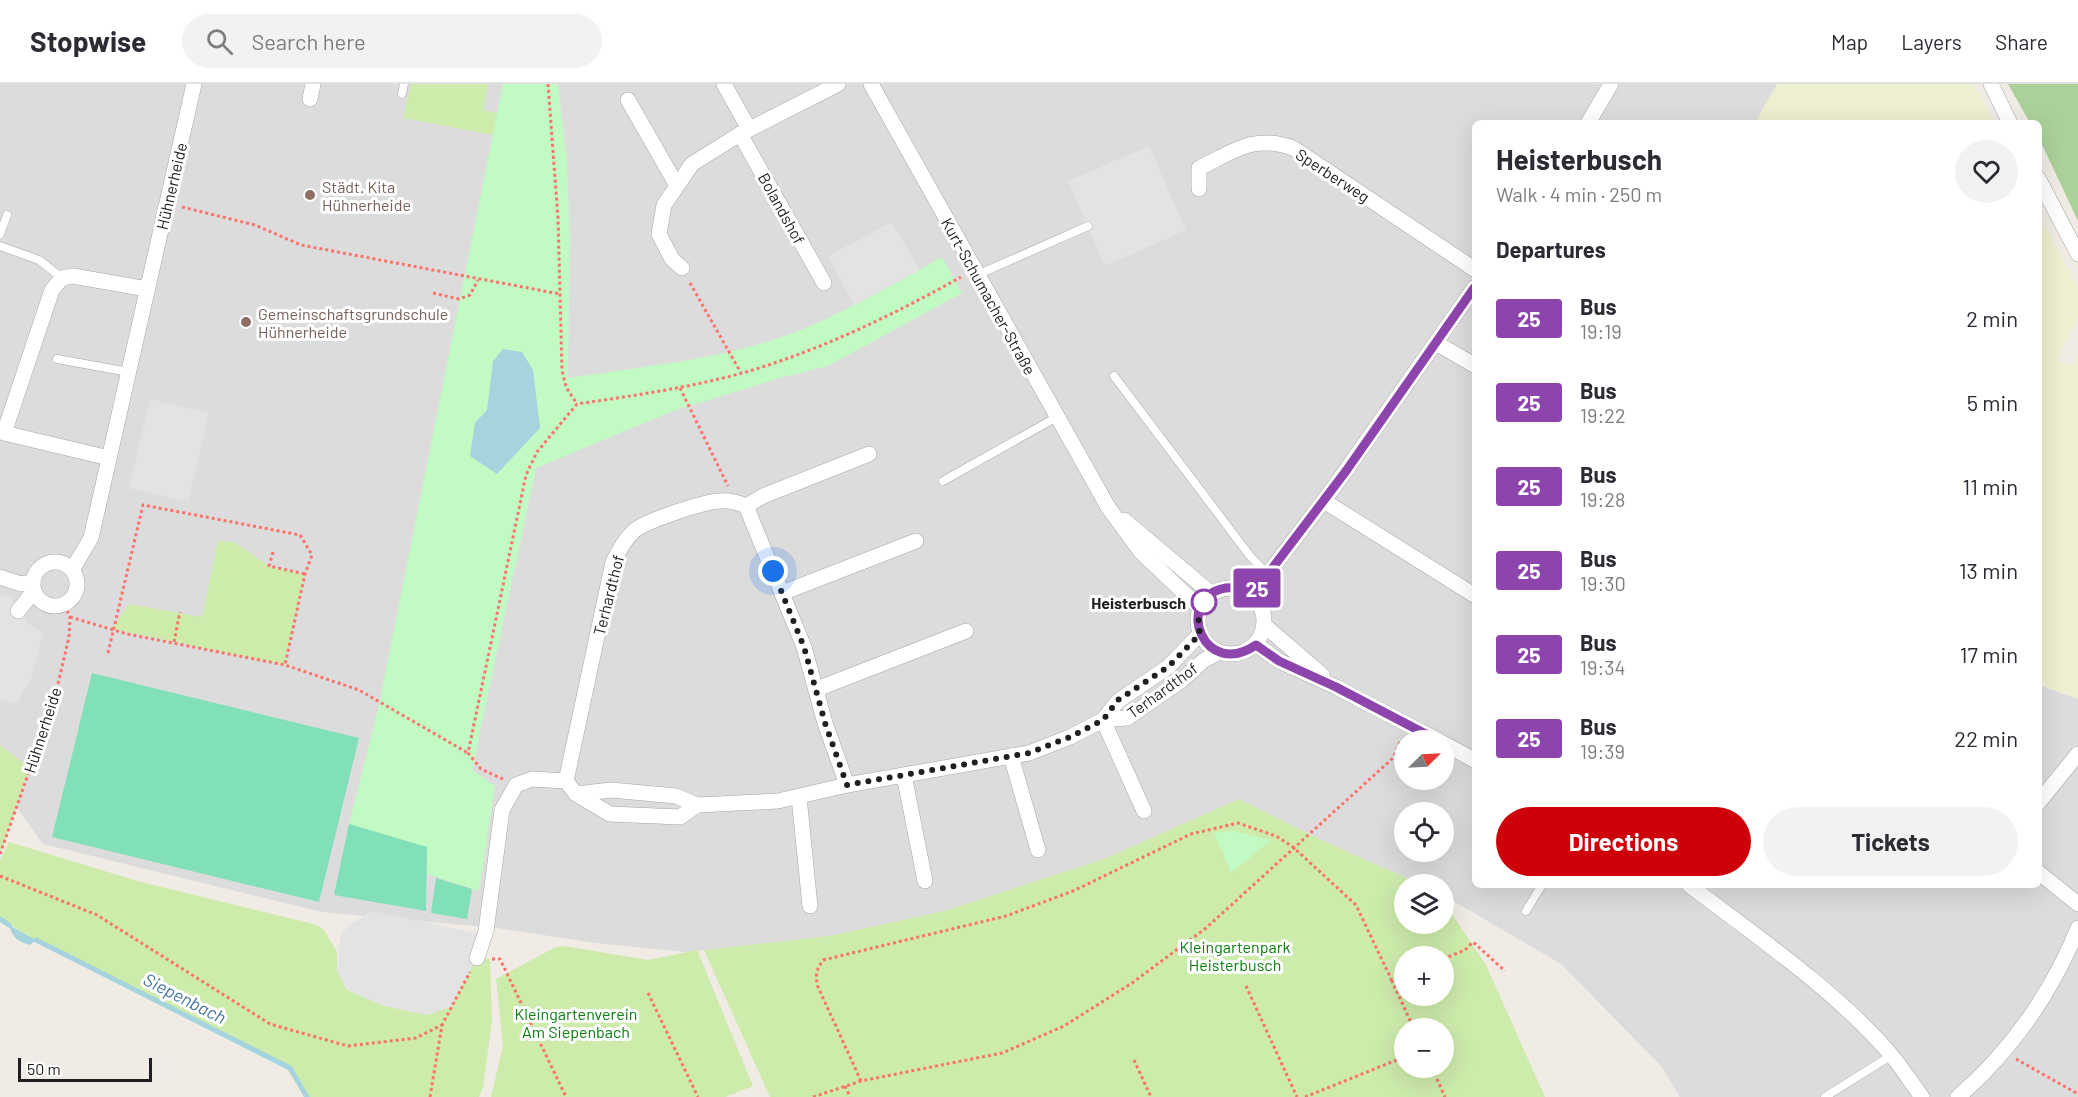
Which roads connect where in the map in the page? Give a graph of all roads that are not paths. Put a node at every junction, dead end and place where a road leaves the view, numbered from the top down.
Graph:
1 (194, 84) edge
2 (404, 84) edge
3 (724, 84) edge
4 (838, 84) edge
5 (871, 84) edge
6 (1611, 84) edge
7 (1991, 84) edge
8 (402, 94) dead end
9 (628, 100) dead end
10 (1590, 120) edge
11 (2009, 120) edge
12 (745, 132) junction
13 (676, 184) junction
14 (2042, 185) edge
15 (1199, 189) dead end
16 (7, 214) dead end
17 (1088, 226) dead end
18 (0, 234) edge
19 (0, 246) edge
20 (2078, 254) edge
21 (682, 268) road end
22 (1472, 268) edge
23 (976, 273) junction
24 (62, 278) junction
25 (824, 283) dead end
26 (147, 289) junction
27 (1472, 291) edge
28 (1438, 344) junction
29 (57, 359) dead end
30 (1472, 363) edge
31 (129, 372) junction
32 (1114, 376) dead end
33 (1057, 417) junction
34 (2, 440) edge
35 (868, 454) dead end
36 (109, 458) junction
37 (943, 481) dead end
38 (1324, 501) junction
39 (741, 503) junction
40 (1108, 507) junction
41 (916, 541) dead end
42 (72, 570) junction
43 (1268, 575) junction
44 (0, 577) edge
45 (33, 586) junction
46 (782, 593) junction
47 (1212, 594) junction
48 (1472, 594) edge
49 (1252, 595) junction
50 (1200, 608) junction
51 (18, 611) dead end
52 (1264, 625) junction
53 (966, 631) dead end
54 (1200, 634) junction
55 (1256, 645) junction
56 (1219, 652) junction
57 (1336, 687) junction
58 (817, 688) junction
59 (1103, 720) junction
60 (1420, 730) edge
61 (1454, 749) edge
62 (2078, 754) edge
63 (1011, 756) junction
64 (1472, 759) edge
65 (903, 775) junction
66 (567, 781) junction
67 (847, 785) junction
68 (576, 794) junction
69 (799, 797) junction
70 (2042, 799) edge
71 (697, 805) junction
72 (1144, 811) dead end
73 (1038, 850) dead end
74 (2042, 875) edge
75 (925, 881) dead end
76 (1540, 888) edge
77 (1693, 888) edge
78 (2078, 904) edge
79 (810, 906) dead end
80 (1526, 911) dead end
81 (2078, 928) edge
82 (477, 958) road end
83 (1892, 1055) junction
84 (1826, 1097) edge
85 (1922, 1097) edge
86 (1958, 1097) edge

1 - 26 street, Hühnerheide
2 - 8 lane
3 - 12 street, Bolandshof
4 - 12 street
5 - 23 street, Kurt-Schumacher-Straße
6 - 10 street
7 - 11 street
9 - 13 street
12 - 13 street
12 - 25 street, Bolandshof
13 - 21 street
14 - 20 street
15 - 22 street, Sperberweg
16 - 18 lane
17 - 23 lane
19 - 24 lane
23 - 33 street, Kurt-Schumacher-Straße
24 - 26 street
24 - 34 street
26 - 31 street, Hühnerheide
27 - 28 street
28 - 30 street
28 - 38 street
29 - 31 lane
31 - 36 street, Hühnerheide
32 - 43 lane
33 - 37 lane
33 - 40 street, Kurt-Schumacher-Straße
34 - 36 street
35 - 39 street, Terhardthof
36 - 42 street, Hühnerheide
38 - 43 street
38 - 48 street
39 - 46 street
39 - 66 street, Terhardthof
40 - 47 street, Kurt-Schumacher-Straße
40 - 50 street, Kurt-Schumacher-Straße
41 - 46 street
42 - 45 street
42 - 45 street
43 - 49 street
44 - 45 street
45 - 51 street
46 - 58 street
47 - 49 street
47 - 50 street
49 - 52 street
50 - 54 street
52 - 55 street
52 - 57 street
53 - 58 street
54 - 56 street
54 - 59 street, Terhardthof
55 - 56 street
55 - 57 street
56 - 59 street, Terhardthof
57 - 60 street
58 - 67 street
59 - 63 street, Terhardthof
59 - 72 street, Terhardthof
61 - 64 street
62 - 70 street
63 - 65 street, Terhardthof
63 - 73 street
65 - 67 street, Terhardthof
65 - 75 street
66 - 68 street, Terhardthof
66 - 82 street
67 - 69 street, Terhardthof
68 - 71 street, Terhardthof
68 - 71 street, Terhardthof
69 - 71 street, Terhardthof
69 - 79 street
74 - 78 street
76 - 80 lane
77 - 83 street
81 - 86 street
83 - 84 lane
83 - 85 street

